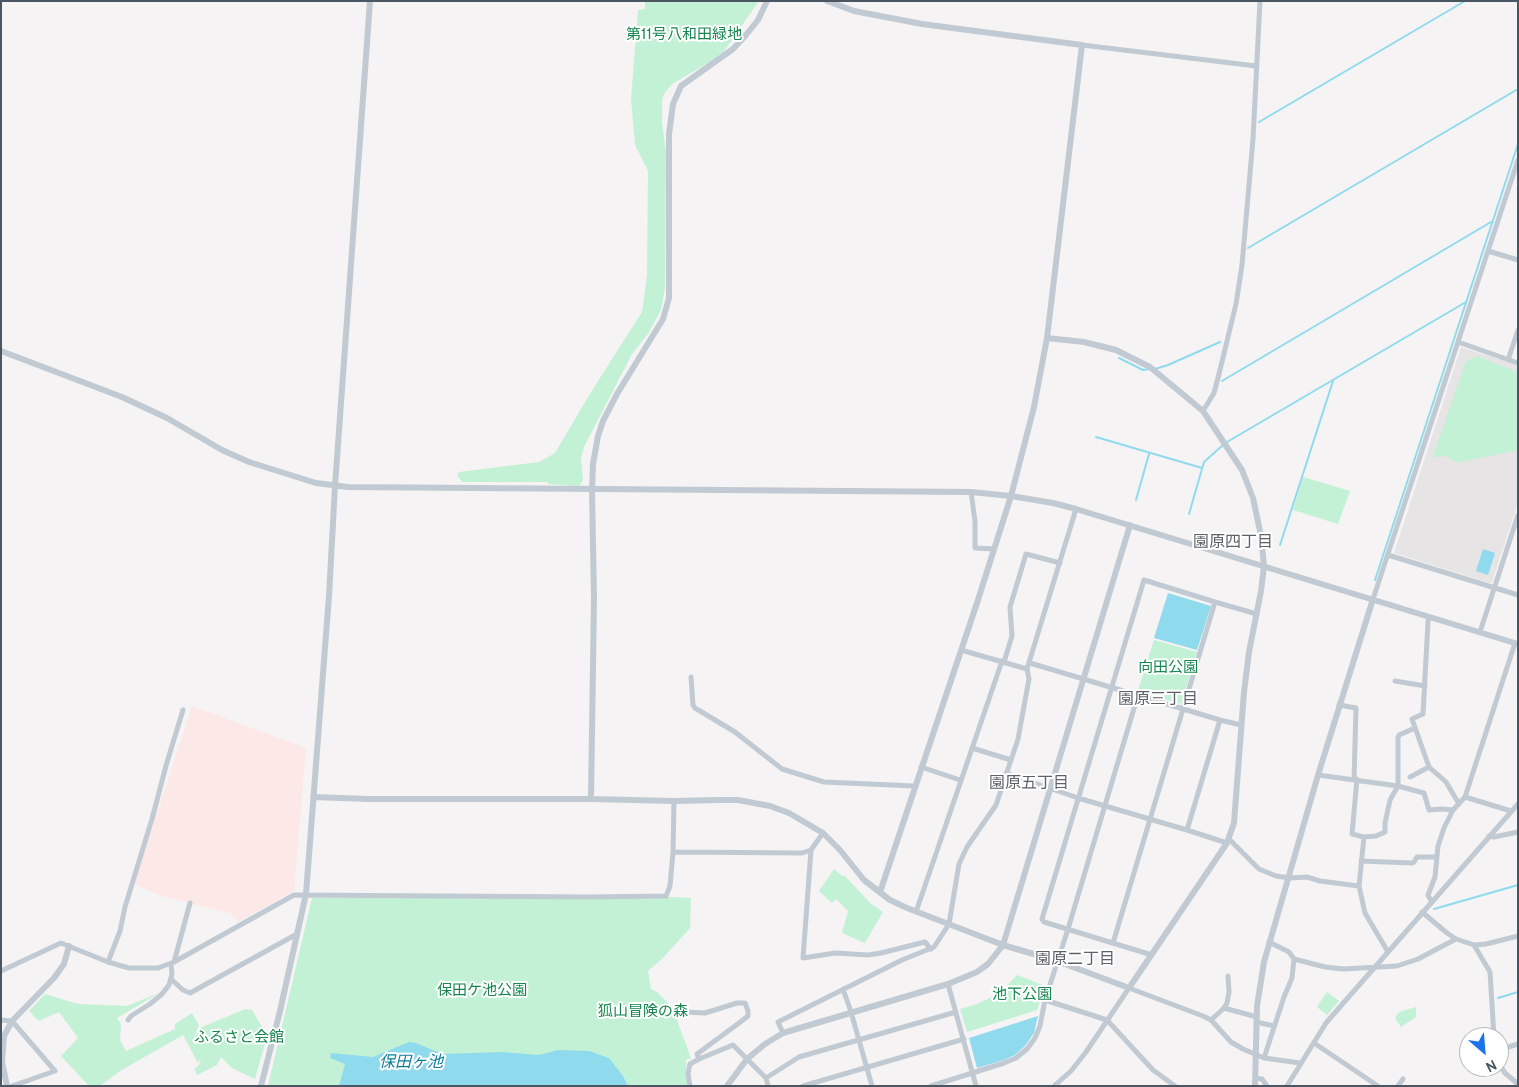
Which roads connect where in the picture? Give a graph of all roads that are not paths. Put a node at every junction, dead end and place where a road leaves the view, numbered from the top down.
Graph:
1 (370, 1) edge
2 (768, 1) edge
3 (827, 1) edge
4 (1260, 1) edge
5 (1082, 45) junction
6 (1256, 66) junction
7 (1518, 160) edge
8 (1488, 251) junction
9 (1518, 260) edge
10 (1518, 330) edge
11 (1047, 338) junction
12 (1458, 342) junction
13 (1, 351) edge
14 (1508, 360) junction
15 (1518, 363) edge
16 (1203, 411) junction
17 (336, 486) junction
18 (592, 490) junction
19 (971, 492) junction
20 (1010, 496) junction
21 (1076, 508) junction
22 (1518, 515) edge
23 (1130, 525) junction
24 (994, 549) junction
25 (1388, 555) junction
26 (1060, 563) junction
27 (1264, 566) junction
28 (1494, 587) junction
29 (1518, 595) edge
30 (1373, 599) junction
31 (1215, 602) junction
32 (1257, 614) junction
33 (1429, 617) junction
34 (1480, 632) junction
35 (1516, 644) edge
36 (961, 650) junction
37 (1003, 662) junction
38 (1030, 663) junction
39 (1027, 669) junction
40 (692, 677) dead end
41 (1084, 679) junction
42 (1395, 681) dead end
43 (1425, 686) junction
44 (1112, 687) junction
45 (1138, 695) junction
46 (1339, 705) junction
47 (1183, 708) junction
48 (183, 710) dead end
49 (1220, 720) junction
50 (1241, 725) junction
51 (1415, 728) junction
52 (972, 748) junction
53 (1011, 760) junction
54 (921, 766) junction
55 (1428, 767) junction
56 (1006, 773) junction
57 (1318, 775) junction
58 (1410, 777) dead end
59 (960, 780) junction
60 (1356, 780) junction
61 (914, 786) junction
62 (1398, 786) junction
63 (1050, 788) junction
64 (313, 796) junction
65 (1465, 797) junction
66 (1078, 798) junction
67 (591, 799) junction
68 (674, 801) junction
69 (1459, 804) junction
70 (1518, 804) edge
71 (1106, 806) junction
72 (1453, 810) junction
73 (1511, 811) junction
74 (1150, 819) junction
75 (1187, 830) junction
76 (1518, 832) edge
77 (823, 833) junction
78 (1490, 836) junction
79 (1364, 837) junction
80 (1228, 841) junction
81 (811, 850) junction
82 (673, 852) junction
83 (1436, 857) junction
84 (1361, 861) junction
85 (1290, 878) junction
86 (1360, 886) junction
87 (880, 892) junction
88 (306, 894) junction
89 (1431, 901) junction
90 (190, 903) dead end
91 (916, 912) junction
92 (1422, 912) junction
93 (949, 924) junction
94 (1068, 929) junction
95 (297, 934) junction
96 (1518, 936) edge
97 (1456, 939) junction
98 (1270, 942) junction
99 (1114, 943) junction
100 (1003, 945) junction
101 (1474, 945) junction
102 (69, 946) junction
103 (931, 949) junction
104 (1388, 952) junction
105 (1152, 955) junction
106 (1294, 959) junction
107 (1057, 961) junction
108 (108, 962) junction
109 (173, 962) junction
110 (1376, 966) junction
111 (1, 971) edge
112 (1228, 976) dead end
113 (171, 979) junction
114 (948, 984) junction
115 (1129, 988) junction
116 (843, 989) junction
117 (1046, 1000) junction
118 (1224, 1008) junction
119 (684, 1012) dead end
120 (851, 1012) junction
121 (956, 1012) junction
122 (1256, 1019) junction
123 (1, 1020) edge
124 (128, 1020) dead end
125 (1107, 1020) junction
126 (1211, 1020) junction
127 (12, 1021) junction
128 (1274, 1026) junction
129 (1493, 1027) edge
130 (783, 1033) junction
131 (964, 1039) junction
132 (859, 1040) junction
133 (1314, 1043) junction
134 (1255, 1054) junction
135 (1264, 1058) junction
136 (699, 1059) junction
137 (747, 1059) junction
138 (1300, 1063) junction
139 (867, 1068) junction
140 (973, 1073) junction
141 (766, 1078) junction
142 (1255, 1078) junction
143 (1403, 1079) dead end
144 (7, 1086) edge
145 (12, 1086) edge
146 (261, 1086) edge
147 (690, 1086) edge
148 (727, 1086) edge
149 (768, 1086) edge
150 (803, 1086) edge
151 (872, 1086) edge
152 (931, 1086) edge
153 (976, 1086) edge
154 (1054, 1086) edge
155 (1175, 1086) edge
156 (1255, 1086) edge
157 (1267, 1086) edge
158 (1287, 1086) edge
159 (1378, 1086) edge
160 (1398, 1086) edge

1 - 17 street
2 - 18 street
3 - 5 street
4 - 6 street
5 - 6 street
5 - 11 street
6 - 16 street
7 - 8 street
8 - 9 street
8 - 12 street
10 - 14 street
11 - 16 street
11 - 20 street
12 - 14 street
12 - 25 street
13 - 17 street
14 - 15 street
16 - 27 street
17 - 18 street
17 - 64 street
18 - 19 street
18 - 67 street
19 - 20 street
19 - 24 street
20 - 21 street
20 - 24 street
21 - 23 street
21 - 26 street
22 - 28 street
23 - 27 street
23 - 41 street
24 - 36 street
25 - 28 street
25 - 30 street
26 - 37 street
26 - 38 street
27 - 30 street
27 - 32 street
28 - 29 street
28 - 34 street
30 - 33 street
30 - 46 street
31 - 32 street
31 - 44 street
31 - 47 street
32 - 50 street
33 - 34 street
33 - 43 street
34 - 35 street
35 - 65 street
36 - 37 street
36 - 54 street
37 - 39 street
37 - 52 street
38 - 39 street
38 - 41 street
39 - 53 street
40 - 61 street
41 - 44 street
41 - 63 street
42 - 43 street
43 - 51 street
44 - 45 street
44 - 66 street
45 - 47 street
45 - 71 street
46 - 57 street
46 - 60 street
47 - 49 street
47 - 74 street
48 - 108 street
49 - 50 street
49 - 75 street
50 - 80 street
51 - 55 street
51 - 62 street
52 - 53 street
52 - 59 street
53 - 56 street
54 - 59 street
54 - 61 street
55 - 58 street
55 - 69 street
56 - 63 street
56 - 93 street
57 - 60 street
57 - 85 street
59 - 91 street
60 - 62 street
60 - 79 street
61 - 87 street
62 - 72 street
62 - 79 street
63 - 66 street
63 - 100 street
64 - 67 street
64 - 88 street
65 - 69 street
65 - 73 street
66 - 71 street
66 - 94 street
67 - 68 street
68 - 77 street
68 - 82 street
69 - 72 street
70 - 73 street
71 - 74 street
71 - 94 street
72 - 83 street
73 - 78 street
74 - 75 street
74 - 99 street
75 - 80 street
76 - 78 street
77 - 81 street
77 - 87 street
78 - 89 street
79 - 84 street
80 - 85 street
80 - 105 street
81 - 82 street
81 - 103 street
82 - 88 street
83 - 84 street
83 - 89 street
84 - 86 street
85 - 86 street
85 - 98 street
86 - 104 street
87 - 91 street
88 - 95 street
88 - 109 street
89 - 92 street
90 - 109 street
91 - 93 street
92 - 97 street
92 - 104 street
93 - 100 street
93 - 103 street
94 - 99 street
94 - 107 street
95 - 113 street
95 - 146 street
96 - 101 street
97 - 101 street
97 - 110 street
98 - 106 street
98 - 122 street
99 - 105 street
100 - 107 street
100 - 114 street
101 - 129 street
102 - 108 street
102 - 111 street
102 - 127 street
103 - 116 street
104 - 110 street
105 - 115 street
106 - 110 street
106 - 128 street
107 - 115 street
107 - 117 street
108 - 109 street
109 - 113 street
110 - 133 street
112 - 118 street
113 - 124 street
114 - 120 street
114 - 121 street
115 - 125 street
115 - 126 street
116 - 120 street
116 - 130 street
117 - 125 street
117 - 140 street
118 - 122 street
118 - 126 street
119 - 136 street
120 - 130 street
120 - 132 street
121 - 131 street
121 - 132 street
122 - 128 street
122 - 134 street
123 - 127 street
125 - 154 street
125 - 155 street
126 - 134 street
127 - 144 street
127 - 145 street
128 - 135 street
130 - 137 street
131 - 139 street
131 - 140 street
132 - 139 street
132 - 141 street
133 - 138 street
133 - 159 street
134 - 135 street
134 - 142 street
135 - 138 street
136 - 137 street
136 - 147 street
137 - 141 street
137 - 148 street
138 - 158 street
139 - 150 street
139 - 151 street
140 - 152 street
140 - 153 street
141 - 149 street
142 - 156 street
142 - 157 street
143 - 160 street

